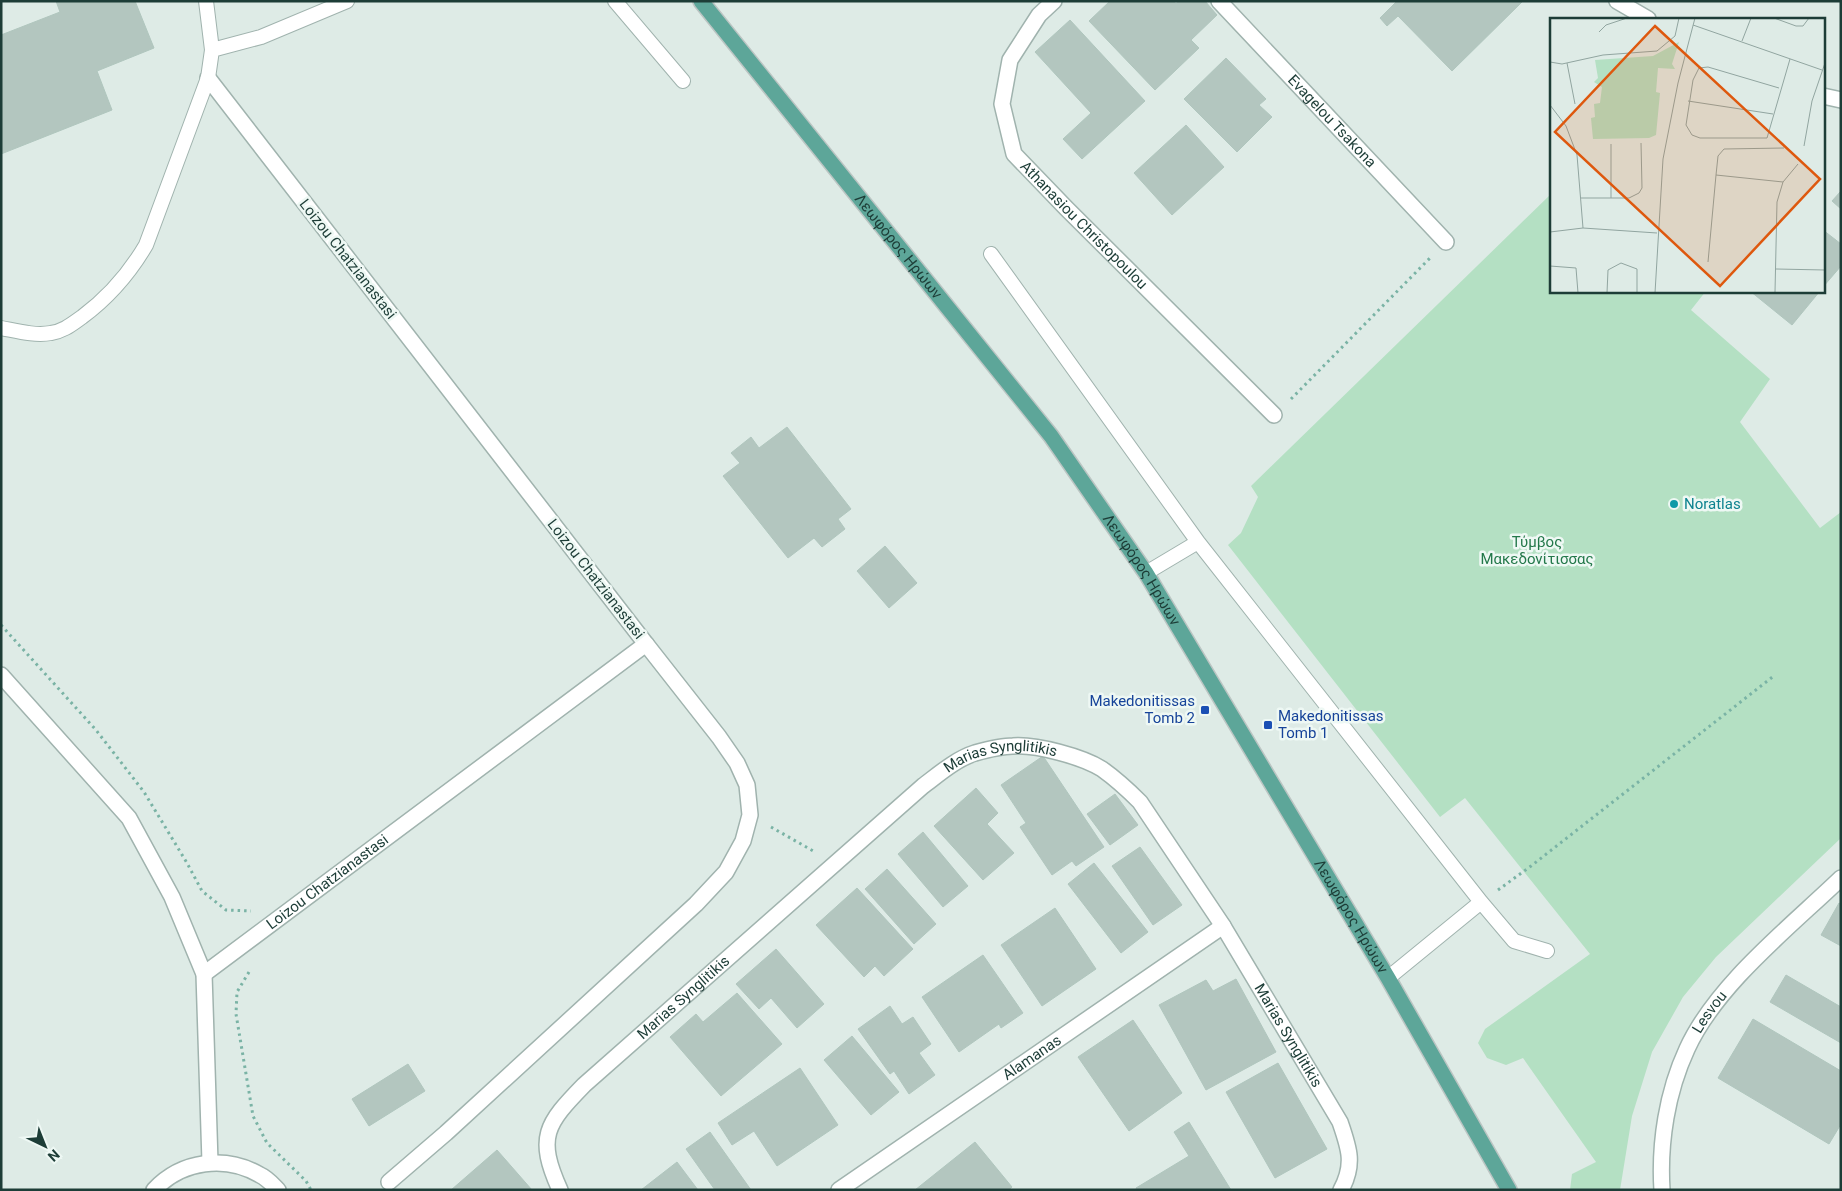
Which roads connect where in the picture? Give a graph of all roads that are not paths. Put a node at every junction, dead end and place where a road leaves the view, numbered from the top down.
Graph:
1 (206, 1) edge
2 (347, 1) edge
3 (615, 1) edge
4 (701, 1) edge
5 (1054, 1) edge
6 (1219, 1) edge
7 (1616, 1) edge
8 (1646, 18) edge
9 (212, 50) junction
10 (208, 78) junction
11 (683, 81) dead end
12 (1824, 96) edge
13 (1841, 100) edge
14 (1446, 242) road end
15 (990, 254) dead end
16 (1, 328) edge
17 (1274, 415) road end
18 (1198, 542) junction
19 (1146, 574) junction
20 (646, 644) junction
21 (1, 675) edge
22 (1841, 878) edge
23 (1481, 902) junction
24 (1223, 926) junction
25 (1547, 951) dead end
26 (204, 974) junction
27 (1388, 978) junction
28 (210, 1162) junction
29 (389, 1182) dead end
30 (154, 1190) edge
31 (278, 1190) edge
32 (560, 1190) edge
33 (839, 1190) edge
34 (1341, 1190) edge
35 (1508, 1190) edge
36 (1662, 1190) edge

1 - 9 lane
2 - 9 lane
3 - 11 lane
4 - 19 main road, Λεωφόρος Ηρώων
5 - 17 street, Athanasiou Christopoulou
6 - 14 street, Evagelou Tsakona
7 - 8 street
9 - 10 lane
10 - 16 lane
10 - 20 street, Loizou Chatzianastasi
12 - 13 street
15 - 18 lane
18 - 19 lane
18 - 23 lane
19 - 27 main road, Λεωφόρος Ηρώων
20 - 26 street, Loizou Chatzianastasi
20 - 29 street
21 - 26 street
22 - 36 street, Lesvou
23 - 25 lane
23 - 27 lane
24 - 32 street, Marias Synglitikis
24 - 33 street, Alamanas
24 - 34 street, Marias Synglitikis
26 - 28 street
27 - 35 main road, Λεωφόρος Ηρώων
28 - 30 street
28 - 31 street

